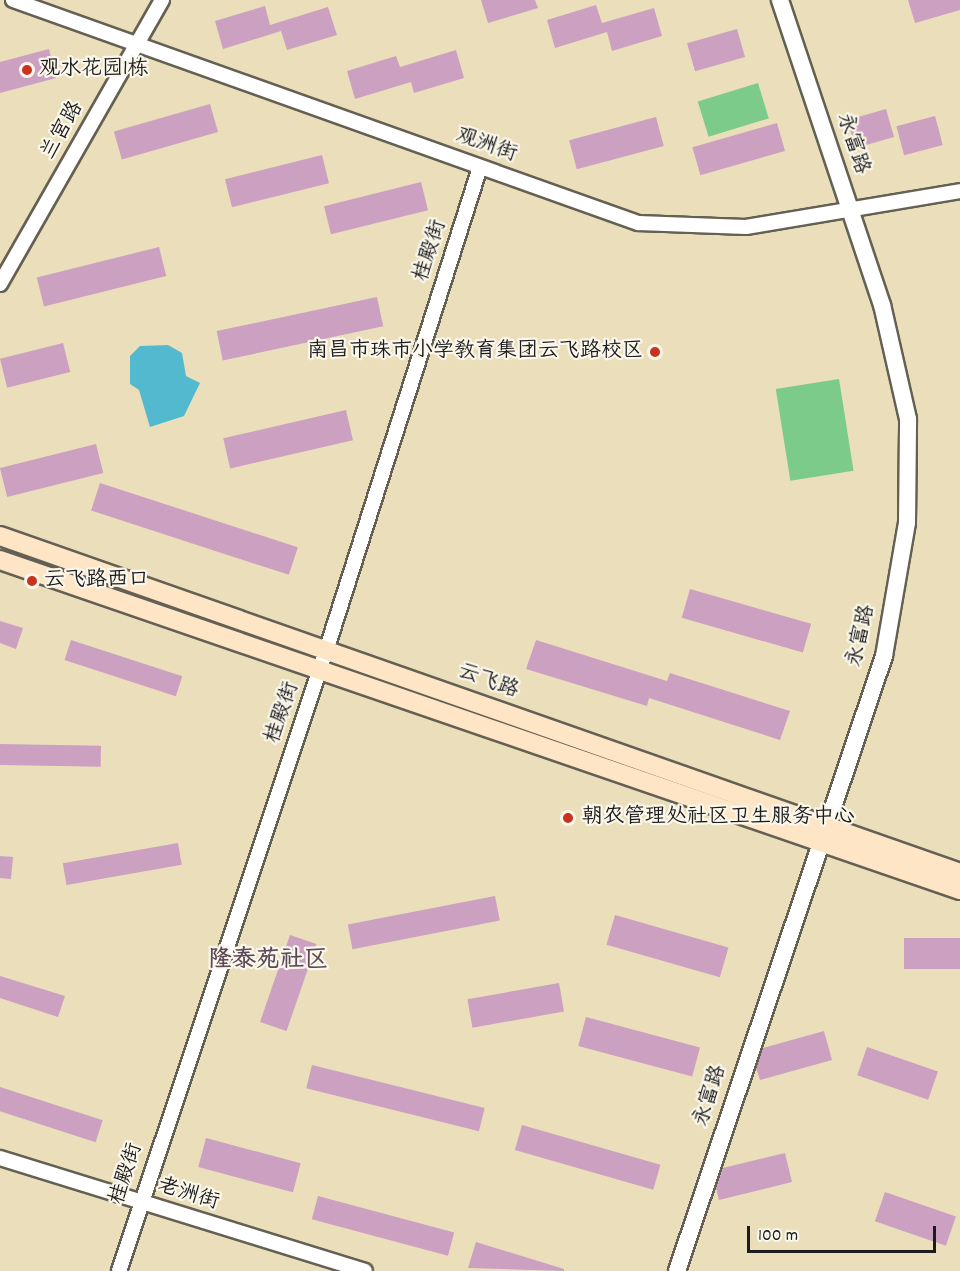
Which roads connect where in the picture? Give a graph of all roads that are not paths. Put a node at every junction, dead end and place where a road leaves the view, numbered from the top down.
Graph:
1 (13, 0) edge
2 (162, 0) edge
3 (780, 0) edge
4 (136, 47) junction
5 (480, 167) junction
6 (960, 191) edge
7 (850, 210) junction
8 (0, 284) edge
9 (0, 536) edge
10 (0, 560) edge
11 (327, 648) junction
12 (320, 669) junction
13 (820, 834) junction
14 (960, 873) edge
15 (960, 890) edge
16 (0, 1158) edge
17 (139, 1202) junction
18 (119, 1271) edge
19 (365, 1271) edge
20 (676, 1271) edge

1 - 4 street, 观洲街
2 - 4 street, 兰宫路
3 - 7 street, 永富路
4 - 5 street, 观洲街
4 - 8 street, 兰宫路
5 - 7 street, 观洲街
5 - 11 street, 桂殿街
6 - 7 street, 观洲街
7 - 13 street, 永富路
9 - 11 main road, 云飞路
10 - 12 main road, 云飞路
11 - 12 street, 桂殿街
11 - 13 main road, 云飞路
12 - 13 main road, 云飞路
12 - 17 street, 桂殿街
13 - 14 main road, 云飞路
13 - 15 main road, 云飞路
13 - 20 street, 永富路
16 - 17 street, 老洲街
17 - 18 street, 桂殿街
17 - 19 street, 老洲街

